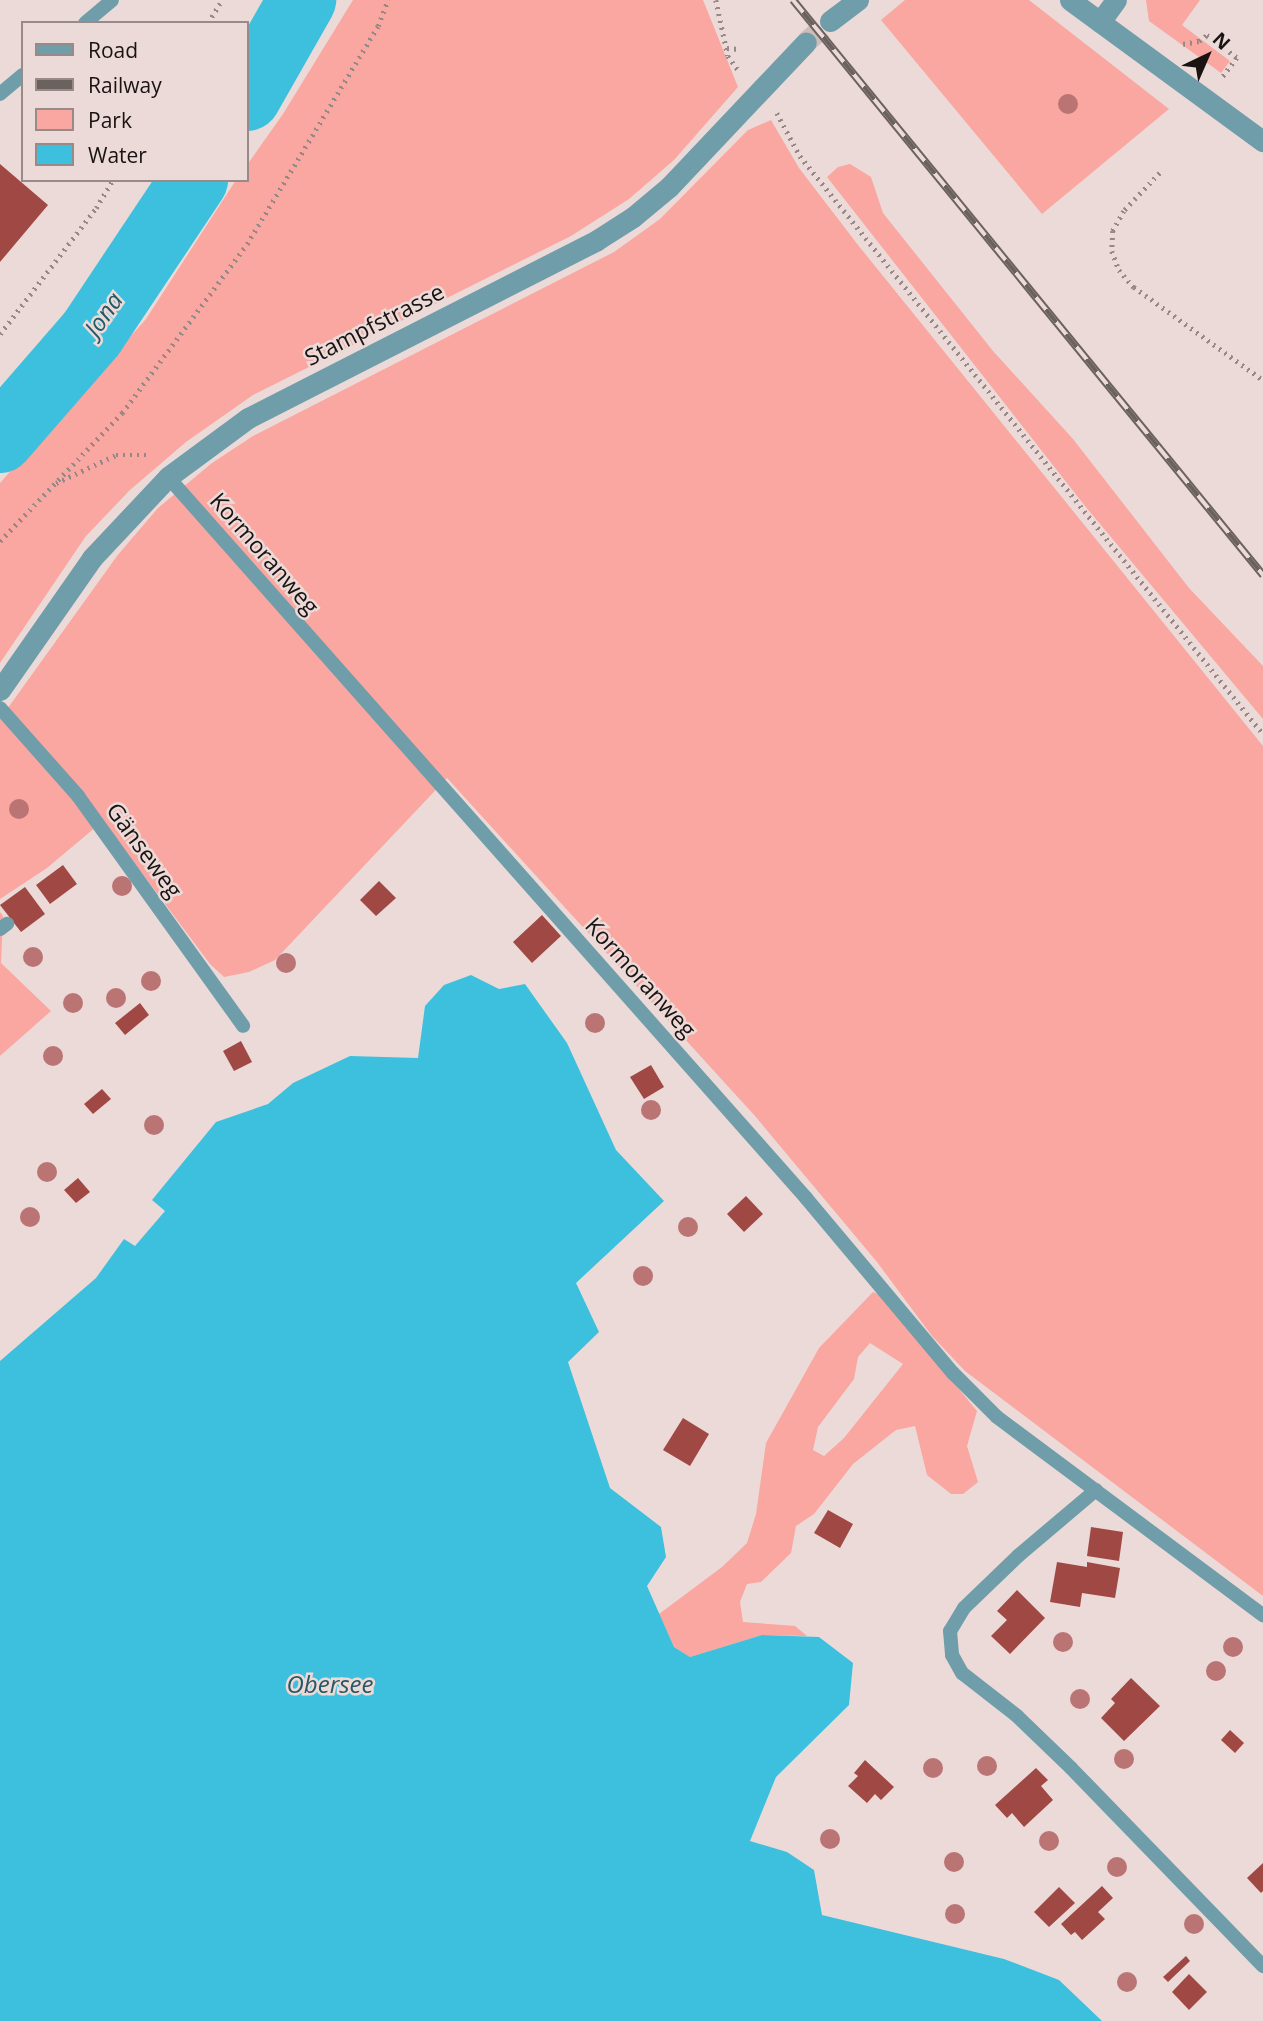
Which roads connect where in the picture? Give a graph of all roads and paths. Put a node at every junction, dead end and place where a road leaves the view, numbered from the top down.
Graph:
1 (112, 0) edge
2 (222, 0) edge
3 (388, 0) edge
4 (716, 0) edge
5 (858, 0) edge
6 (1070, 0) edge
7 (1116, 0) edge
8 (87, 21) edge
9 (209, 21) edge
10 (830, 21) tunnel mouth
11 (1100, 22) junction
12 (806, 42) tunnel mouth
13 (727, 48) junction
14 (738, 49) dead end
15 (1177, 50) dead end
16 (1227, 72) dead end
17 (21, 77) edge
18 (758, 92) junction
19 (0, 94) edge
20 (780, 116) dead end
21 (1263, 141) edge
22 (1160, 173) dead end
23 (112, 182) edge
24 (0, 334) edge
25 (1263, 380) edge
26 (199, 453) junction
27 (168, 477) junction
28 (54, 485) junction
29 (0, 541) edge
30 (0, 690) edge
31 (0, 708) edge
32 (1263, 734) edge
33 (243, 1026) dead end
34 (1096, 1490) junction
35 (1263, 1615) edge
36 (1263, 1966) edge

1 - 8 lane
2 - 9 path
3 - 28 path
4 - 13 path
5 - 10 street
6 - 11 street
7 - 11 street
11 - 21 street
12 - 18 street, Stampfstrasse
13 - 14 path
13 - 18 path
15 - 16 path
17 - 19 lane
18 - 26 street, Stampfstrasse
20 - 32 path
22 - 25 path
23 - 24 path
26 - 27 street, Stampfstrasse
26 - 28 path
27 - 30 street, Stampfstrasse
27 - 34 lane, Kormoranweg
28 - 29 path
31 - 33 lane, Gänseweg
34 - 35 lane, Kormoranweg
34 - 36 lane

